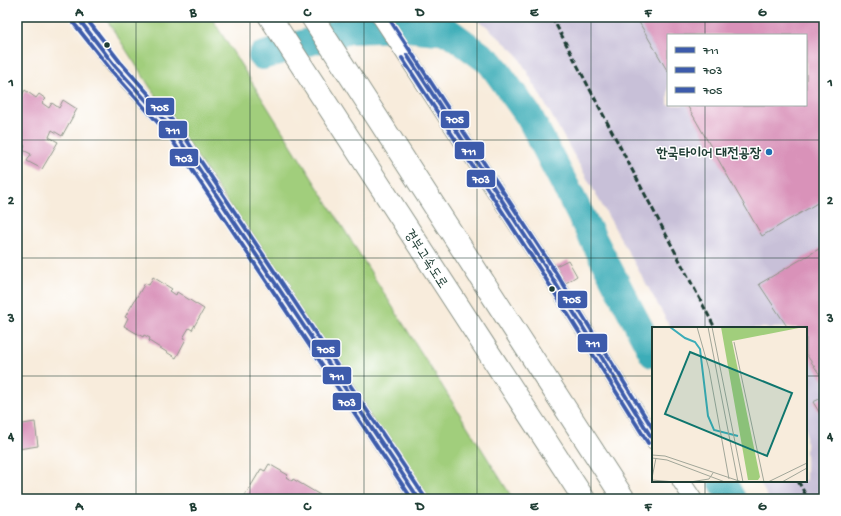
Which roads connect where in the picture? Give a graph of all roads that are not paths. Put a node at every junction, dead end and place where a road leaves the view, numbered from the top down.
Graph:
1 (77, 17) edge
2 (381, 17) edge
3 (313, 18) edge
4 (274, 23) edge
5 (652, 438) edge
6 (682, 482) edge
7 (419, 499) edge
8 (584, 499) edge
9 (624, 499) edge
10 (693, 499) edge

1 - 7 street
2 - 5 street
3 - 9 highway
4 - 8 highway, 경부고속도로
6 - 10 street

